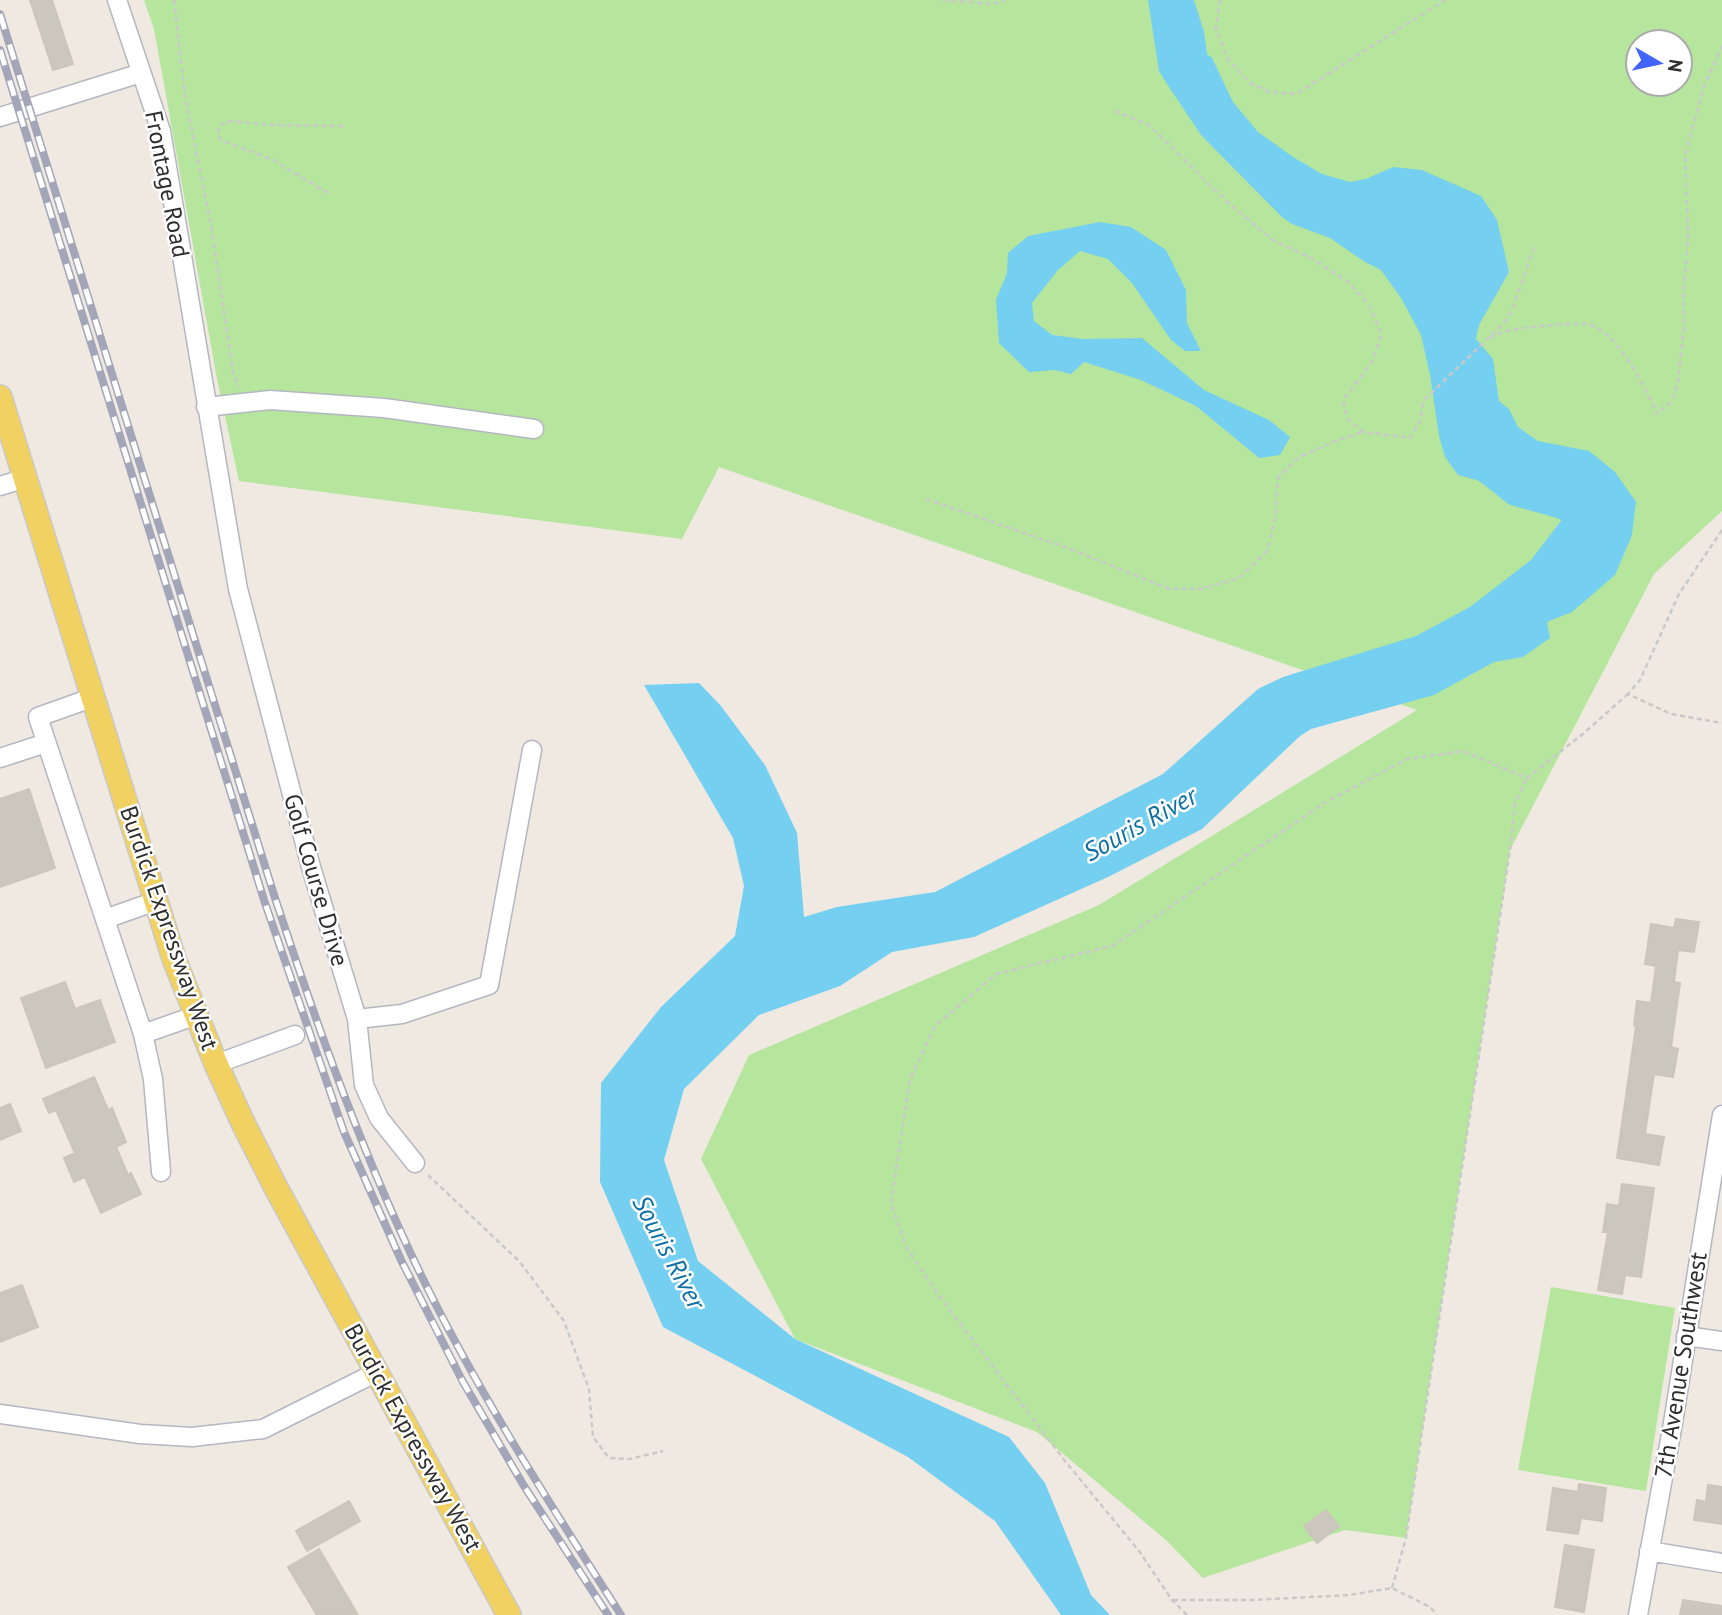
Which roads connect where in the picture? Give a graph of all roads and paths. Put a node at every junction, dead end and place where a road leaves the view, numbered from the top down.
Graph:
1 (117, 0) edge
2 (174, 0) edge
3 (943, 0) edge
4 (1004, 0) edge
5 (1220, 0) edge
6 (1445, 0) edge
7 (1722, 46) edge
8 (141, 73) junction
9 (1115, 111) dead end
10 (0, 117) edge
11 (346, 126) dead end
12 (328, 192) dead end
13 (1535, 245) dead end
14 (1484, 342) junction
15 (201, 372) joint
16 (0, 397) edge
17 (245, 403) junction
18 (206, 407) junction
19 (534, 429) dead end
20 (1363, 432) junction
21 (26, 478) junction
22 (0, 486) edge
23 (926, 499) dead end
24 (1722, 530) edge
25 (1628, 694) junction
26 (94, 697) junction
27 (1722, 723) edge
28 (46, 743) junction
29 (532, 750) dead end
30 (0, 758) edge
31 (1527, 778) junction
32 (156, 901) junction
33 (105, 919) junction
34 (197, 1015) junction
35 (357, 1018) junction
36 (143, 1034) junction
37 (295, 1035) dead end
38 (216, 1064) junction
39 (1722, 1115) edge
40 (415, 1163) joint
41 (162, 1172) dead end
42 (1686, 1336) junction
43 (1722, 1341) edge
44 (377, 1372) junction
45 (0, 1414) edge
46 (663, 1451) dead end
47 (1649, 1551) junction
48 (1722, 1563) edge
49 (1392, 1588) junction
50 (1172, 1600) junction
51 (509, 1615) edge
52 (1187, 1615) edge
53 (1437, 1615) edge
54 (1638, 1615) edge

1 - 8 street, Frontage Road
2 - 17 path
3 - 4 path
5 - 6 path
7 - 14 path
8 - 10 street
8 - 15 street, Frontage Road
9 - 20 path
11 - 12 path
13 - 14 path
14 - 20 path
15 - 18 street, Golf Course Drive
16 - 21 main road, Burdick Expressway West
17 - 18 street
17 - 19 street
18 - 35 street, Golf Course Drive
20 - 23 path
21 - 22 street
21 - 26 main road, Burdick Expressway West
24 - 25 path
25 - 27 path
25 - 31 path
26 - 28 street
26 - 32 main road, Burdick Expressway West
28 - 30 street
28 - 33 street
29 - 35 street
31 - 49 path
31 - 50 path
32 - 33 street
32 - 34 main road, Burdick Expressway West
33 - 36 street
34 - 36 street
34 - 38 main road, Burdick Expressway West
35 - 40 street, Golf Course Drive
36 - 41 street
37 - 38 street
38 - 44 main road, Burdick Expressway West
39 - 42 street, 7th Avenue Southwest
40 - 46 path
42 - 43 street
42 - 47 street, 7th Avenue Southwest
44 - 45 street
44 - 51 main road, Burdick Expressway West
47 - 48 street
47 - 54 street, 7th Avenue Southwest
49 - 50 path
49 - 53 path
50 - 52 path

